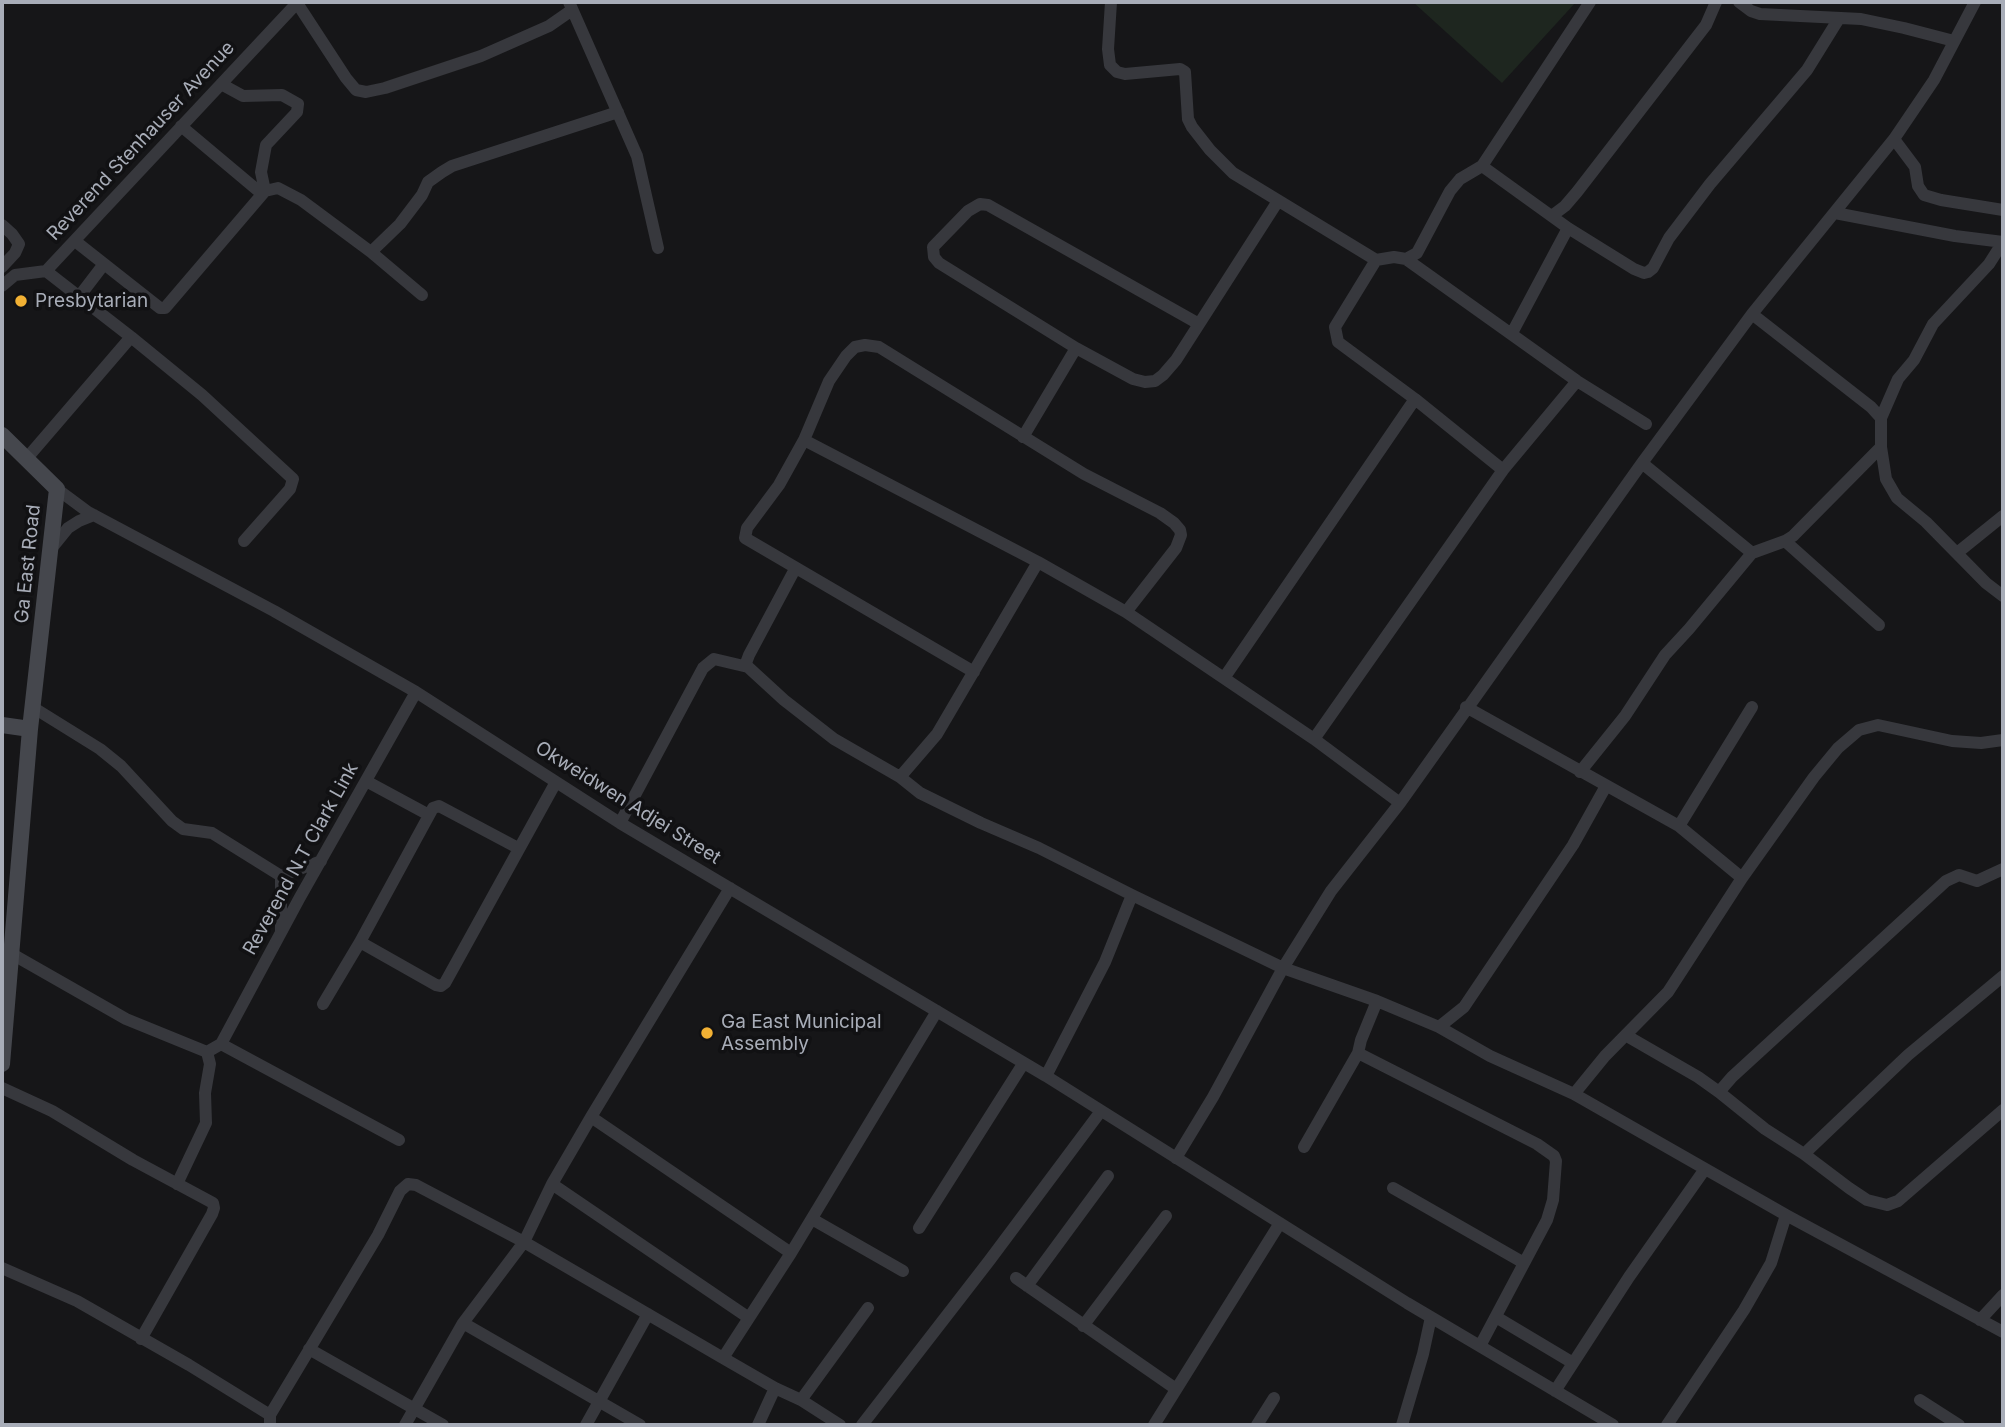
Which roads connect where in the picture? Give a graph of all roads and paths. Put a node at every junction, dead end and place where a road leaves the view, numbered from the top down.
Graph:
1 (1111, 2) edge
2 (1590, 2) edge
3 (1716, 2) edge
4 (1739, 2) edge
5 (1975, 2) edge
6 (298, 3) edge
7 (570, 6) edge
8 (1838, 20) junction
9 (1954, 41) junction
10 (221, 84) junction
11 (618, 113) junction
12 (181, 127) junction
13 (1894, 139) junction
14 (1482, 166) junction
15 (264, 192) junction
16 (1278, 201) junction
17 (2003, 210) edge
18 (1835, 212) junction
19 (1553, 215) junction
20 (2, 225) edge
21 (1568, 228) junction
22 (75, 241) junction
23 (2003, 242) edge
24 (658, 248) dead end
25 (371, 252) junction
26 (1406, 259) junction
27 (1377, 260) junction
28 (104, 264) junction
29 (2, 267) edge
30 (46, 271) junction
31 (2, 284) edge
32 (422, 295) dead end
33 (78, 298) junction
34 (1752, 314) junction
35 (1199, 324) junction
36 (1511, 333) junction
37 (131, 337) junction
38 (1076, 348) junction
39 (1577, 381) junction
40 (1415, 399) junction
41 (1881, 418) junction
42 (1646, 424) dead end
43 (2, 435) edge
44 (1023, 437) junction
45 (804, 440) junction
46 (1881, 447) junction
47 (27, 458) junction
48 (1642, 463) junction
49 (1503, 470) junction
50 (56, 488) junction
51 (94, 515) junction
52 (2003, 516) edge
53 (244, 541) dead end
54 (1785, 541) junction
55 (51, 549) junction
56 (1752, 552) junction
57 (1957, 554) junction
58 (1038, 562) junction
59 (795, 569) junction
60 (2003, 596) edge
61 (1126, 612) junction
62 (1879, 625) dead end
63 (748, 667) junction
64 (974, 672) junction
65 (1224, 678) junction
66 (416, 692) junction
67 (1466, 707) junction
68 (1752, 707) dead end
69 (34, 708) junction
70 (2, 724) edge
71 (30, 729) junction
72 (1314, 739) junction
73 (2003, 740) edge
74 (1580, 772) junction
75 (900, 777) junction
76 (366, 781) junction
77 (556, 782) junction
78 (1606, 786) junction
79 (1400, 803) junction
80 (429, 815) junction
81 (620, 823) junction
82 (1679, 826) junction
83 (518, 848) junction
84 (321, 861) junction
85 (2003, 869) edge
86 (281, 876) junction
87 (1742, 878) junction
88 (730, 888) junction
89 (1132, 895) junction
90 (281, 935) junction
91 (360, 942) junction
92 (12, 954) junction
93 (1283, 968) junction
94 (2003, 976) edge
95 (1377, 1001) junction
96 (323, 1004) dead end
97 (937, 1012) junction
98 (1439, 1027) junction
99 (1627, 1036) junction
100 (221, 1044) junction
101 (207, 1052) junction
102 (1358, 1053) junction
103 (2, 1064) edge
104 (1023, 1065) junction
105 (1046, 1076) junction
106 (2, 1088) edge
107 (1719, 1092) junction
108 (1574, 1094) junction
109 (2003, 1110) edge
110 (1101, 1111) junction
111 (591, 1117) junction
112 (399, 1140) dead end
113 (1304, 1147) dead end
114 (1804, 1154) junction
115 (1176, 1157) junction
116 (1705, 1169) junction
117 (1108, 1176) dead end
118 (177, 1184) junction
119 (552, 1184) junction
120 (1393, 1188) dead end
121 (1786, 1215) junction
122 (1166, 1216) dead end
123 (812, 1219) junction
124 (1280, 1223) junction
125 (919, 1228) dead end
126 (524, 1242) junction
127 (791, 1253) junction
128 (1524, 1263) junction
129 (2, 1268) edge
130 (903, 1271) dead end
131 (2003, 1295) edge
132 (868, 1308) dead end
133 (648, 1314) junction
134 (1431, 1317) junction
135 (1496, 1317) junction
136 (749, 1318) junction
137 (1980, 1320) junction
138 (463, 1324) junction
139 (1083, 1326) junction
140 (2003, 1332) edge
141 (141, 1339) junction
142 (1480, 1346) junction
143 (309, 1349) junction
144 (723, 1358) junction
145 (1573, 1363) junction
146 (775, 1388) junction
147 (1176, 1389) junction
148 (1555, 1391) junction
149 (1274, 1398) dead end
150 (801, 1400) junction
151 (1920, 1400) dead end
152 (599, 1401) junction
153 (414, 1409) junction
154 (270, 1420) edge
155 (1597, 1421) edge
156 (405, 1425) edge
157 (443, 1425) edge
158 (586, 1425) edge
159 (640, 1425) edge
160 (758, 1425) edge
161 (840, 1425) edge
162 (862, 1425) edge
163 (1154, 1425) edge
164 (1257, 1425) edge
165 (1402, 1425) edge
166 (1613, 1425) edge
167 (1667, 1425) edge
168 (1959, 1425) edge

1 - 16 street
2 - 14 street
3 - 19 street
4 - 8 street
5 - 9 street
6 - 7 street
6 - 10 street, Reverend Stenhauser Avenue
7 - 11 street
8 - 9 street
8 - 21 street
9 - 13 street
10 - 12 street, Reverend Stenhauser Avenue
10 - 15 street
11 - 24 street
11 - 25 street
12 - 15 street
12 - 22 street, Reverend Stenhauser Avenue
13 - 17 street
13 - 18 street
14 - 19 street
14 - 26 street
15 - 25 street
15 - 28 street
16 - 27 street
16 - 35 street
18 - 23 street
18 - 34 street
19 - 21 street
20 - 29 street
21 - 36 street
22 - 28 street
22 - 30 street, Reverend Stenhauser Avenue
23 - 41 street
25 - 32 street
26 - 27 street
26 - 36 street
27 - 40 street
28 - 33 street
30 - 31 street
30 - 33 street
33 - 37 street
34 - 41 street
34 - 48 street
35 - 38 street
35 - 38 street
36 - 39 street
37 - 47 street
37 - 53 street
38 - 44 street
39 - 42 street
39 - 49 street
40 - 49 street
40 - 65 street
41 - 46 street
43 - 47 street
44 - 45 street
44 - 61 street
45 - 58 street
45 - 59 street
46 - 54 street
46 - 57 street
47 - 50 street
48 - 56 street
48 - 67 street
49 - 72 street
50 - 51 street, Okweidwen Adjei Street
50 - 55 street, Ga East Road
51 - 55 street
51 - 66 street, Okweidwen Adjei Street
52 - 57 street
54 - 56 street
54 - 62 street
55 - 69 street, Ga East Road
56 - 74 street
57 - 60 street
58 - 61 street
58 - 64 street
59 - 63 street
59 - 64 street
61 - 65 street
63 - 75 street
63 - 81 street
64 - 75 street
65 - 72 street
66 - 76 street, Reverend N.T Clark Link
66 - 77 street, Okweidwen Adjei Street
67 - 74 street
67 - 79 street
68 - 82 street
69 - 71 street, Ga East Road
69 - 86 street
70 - 71 street
71 - 92 street, Ga East Road
72 - 79 street
73 - 87 street
74 - 78 street
75 - 89 street
76 - 80 street
76 - 84 street, Reverend N.T Clark Link
77 - 81 street, Okweidwen Adjei Street
77 - 83 street
78 - 82 street
78 - 98 street
79 - 93 street
80 - 83 street
80 - 91 street
81 - 88 street, Okweidwen Adjei Street
82 - 87 street
83 - 91 street
84 - 86 street
84 - 90 street, Reverend N.T Clark Link
85 - 107 street
86 - 90 street
87 - 99 street
88 - 97 street, Okweidwen Adjei Street
88 - 111 street
89 - 93 street
89 - 105 street
90 - 100 street, Reverend N.T Clark Link
91 - 96 street
92 - 101 street
92 - 103 street, Ga East Road
93 - 95 street
93 - 115 street
94 - 114 street
95 - 98 street
95 - 102 street
97 - 104 street, Okweidwen Adjei Street
97 - 123 street
98 - 108 street
99 - 107 street
99 - 108 street
100 - 101 street
100 - 112 street
101 - 118 street
102 - 113 street
102 - 128 street
104 - 105 street, Okweidwen Adjei Street
104 - 125 street
105 - 110 street, Okweidwen Adjei Street
106 - 118 street
107 - 114 street
108 - 116 street
109 - 114 street
110 - 115 street, Okweidwen Adjei Street
110 - 162 street
111 - 119 street
111 - 127 street
115 - 124 street, Okweidwen Adjei Street
116 - 121 street
116 - 145 street
117 - 139 street
118 - 141 street
119 - 126 street
119 - 136 street
120 - 128 street
121 - 137 street
121 - 167 street
122 - 139 street
123 - 127 street
123 - 130 street
124 - 134 street, Okweidwen Adjei Street
124 - 147 street
126 - 133 street
126 - 138 street
126 - 143 street
127 - 136 street
128 - 135 street
129 - 141 street
131 - 137 street
132 - 150 street
133 - 144 street
133 - 152 street
134 - 142 street, Okweidwen Adjei Street
134 - 165 street
135 - 142 street
135 - 145 street
136 - 144 street
137 - 140 street
138 - 152 street
138 - 153 street
139 - 147 street
141 - 154 street
142 - 148 street, Okweidwen Adjei Street
143 - 153 street
143 - 154 street
144 - 146 street
145 - 148 street
146 - 150 street
146 - 160 street
147 - 163 street
148 - 155 street, Okweidwen Adjei Street
149 - 164 street
150 - 161 street
151 - 168 street
152 - 158 street
152 - 159 street
153 - 156 street
153 - 157 street
155 - 166 street, Okweidwen Adjei Street

